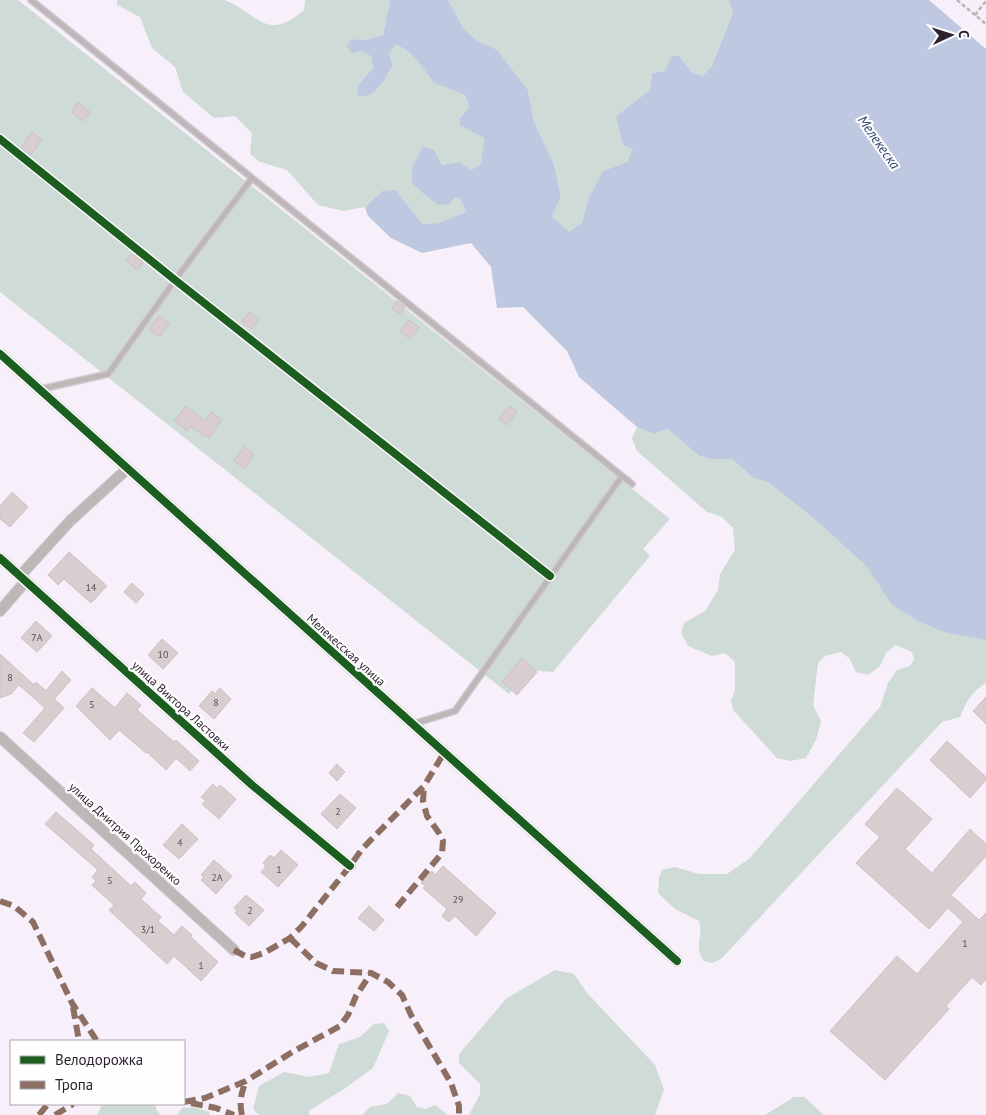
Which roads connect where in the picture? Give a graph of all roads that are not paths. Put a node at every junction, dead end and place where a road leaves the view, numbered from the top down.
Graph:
1 (31, 0) edge
2 (0, 139) edge
3 (252, 178) junction
4 (174, 280) junction
5 (0, 354) edge
6 (40, 390) junction
7 (127, 469) junction
8 (622, 476) junction
9 (632, 484) dead end
10 (0, 558) edge
11 (550, 576) junction
12 (23, 578) junction
13 (0, 611) edge
14 (412, 724) junction
15 (0, 737) edge
16 (350, 866) dead end
17 (234, 950) dead end
18 (677, 961) dead end

1 - 3 lane
2 - 4 street
3 - 4 lane
3 - 8 lane
4 - 6 lane
4 - 11 street
5 - 6 street, Мелекесская улица
6 - 7 street, Мелекесская улица
7 - 12 street
7 - 14 street, Мелекесская улица
8 - 9 lane
8 - 11 lane
10 - 12 street, улица Виктора Ластовки
11 - 14 lane
12 - 13 street
12 - 16 street, улица Виктора Ластовки
14 - 18 street, Мелекесская улица
15 - 17 street, улица Дмитрия Прохоренко

